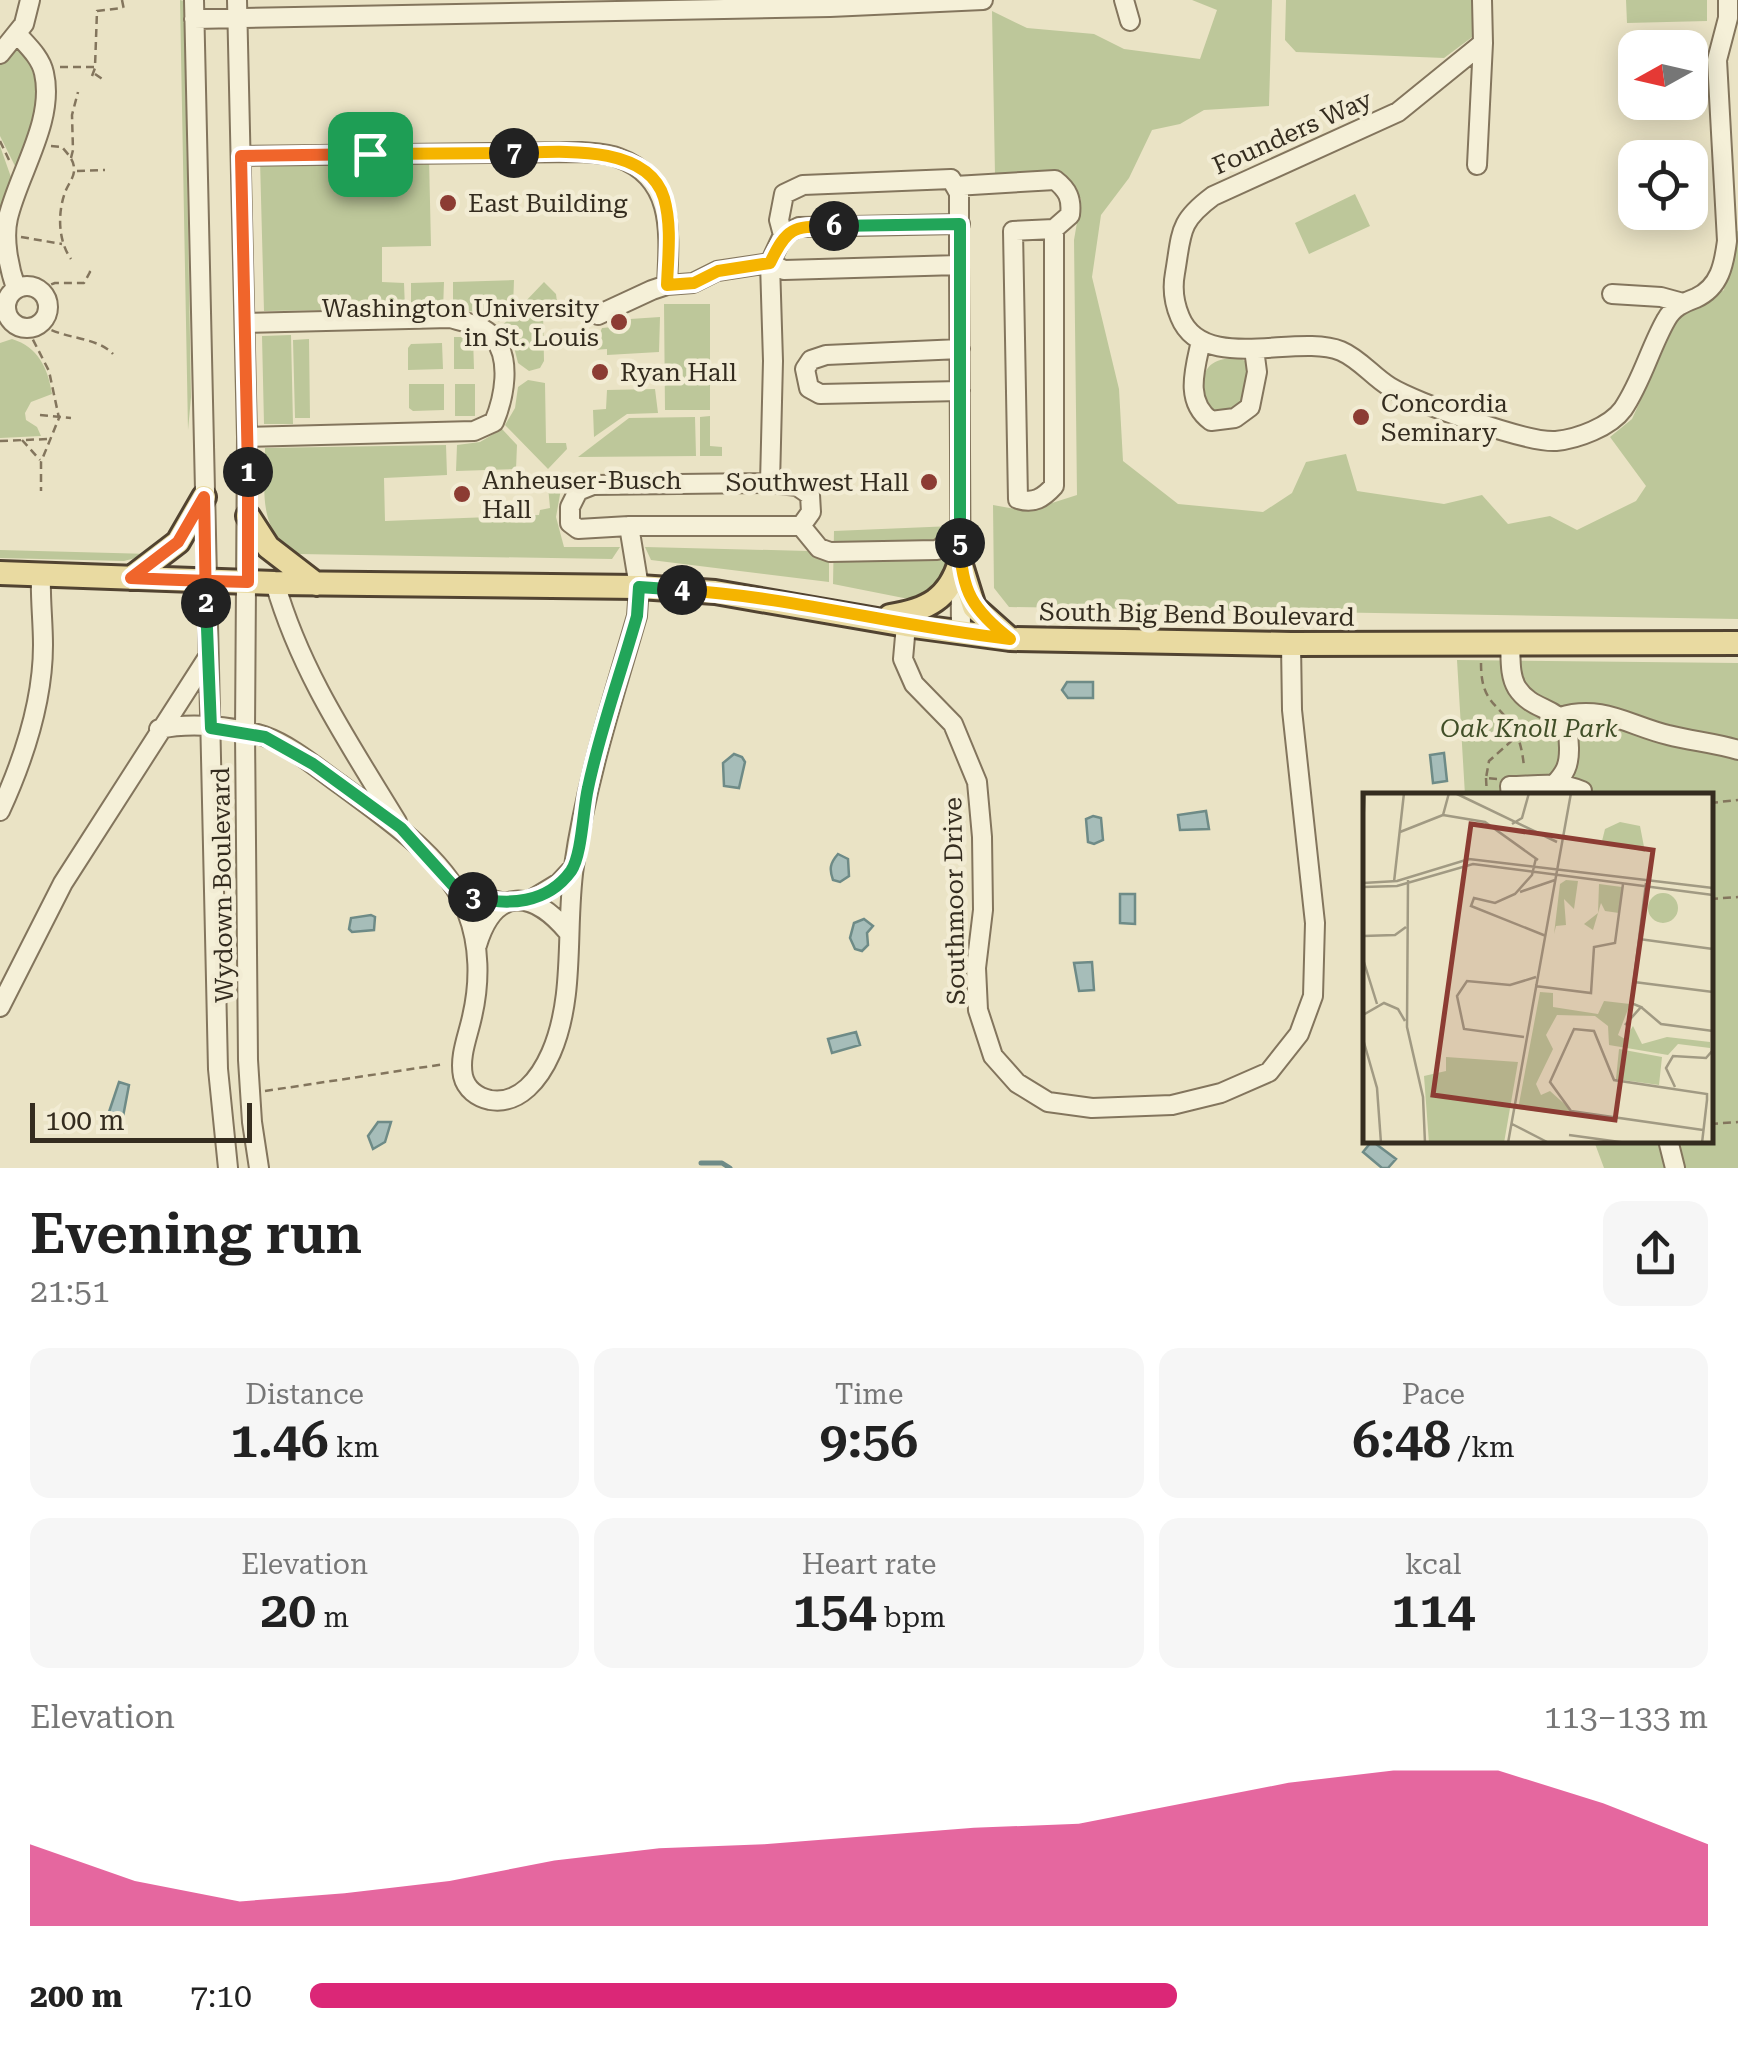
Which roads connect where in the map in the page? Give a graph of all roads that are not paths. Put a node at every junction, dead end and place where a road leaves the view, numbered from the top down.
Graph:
1 (30, 0) edge
2 (980, 0) edge
3 (1124, 0) edge
4 (1482, 0) edge
5 (1728, 0) edge
6 (848, 3) edge
7 (716, 4) edge
8 (577, 6) edge
9 (444, 7) edge
10 (238, 8) edge
11 (194, 9) edge
12 (1130, 20) dead end
13 (18, 35) junction
14 (1483, 42) junction
15 (0, 54) edge
16 (241, 156) junction
17 (1477, 166) dead end
18 (955, 186) junction
19 (1730, 193) edge
20 (960, 224) junction
21 (1054, 229) junction
22 (783, 235) junction
23 (770, 263) junction
24 (959, 265) junction
25 (667, 285) junction
26 (16, 288) junction
27 (1612, 294) dead end
28 (1683, 303) junction
29 (598, 315) dead end
30 (244, 323) junction
31 (19, 326) edge
32 (1201, 342) junction
33 (960, 349) junction
34 (1254, 349) junction
35 (960, 391) junction
36 (248, 437) junction
37 (770, 483) junction
38 (204, 497) junction
39 (248, 516) junction
40 (629, 526) junction
41 (801, 526) junction
42 (960, 535) junction
43 (960, 562) junction
44 (0, 574) edge
45 (41, 574) junction
46 (131, 578) junction
47 (206, 581) junction
48 (248, 582) junction
49 (275, 584) junction
50 (316, 584) junction
51 (639, 587) junction
52 (876, 619) junction
53 (906, 625) junction
54 (961, 634) junction
55 (1010, 639) junction
56 (1510, 642) junction
57 (1291, 644) junction
58 (1738, 644) edge
59 (208, 657) junction
60 (1560, 717) junction
61 (211, 728) junction
62 (159, 729) junction
63 (245, 732) junction
64 (1738, 750) edge
65 (1554, 790) edge
66 (1510, 791) edge
67 (1582, 793) edge
68 (0, 811) edge
69 (401, 828) junction
70 (573, 868) junction
71 (459, 892) junction
72 (531, 900) junction
73 (505, 904) junction
74 (568, 932) junction
75 (477, 946) junction
76 (0, 1007) edge
77 (1669, 1143) edge
78 (228, 1168) edge
79 (259, 1168) edge
80 (1675, 1168) edge

1 - 13 street
2 - 6 street
3 - 12 street
4 - 14 street
5 - 19 street
6 - 7 street
7 - 8 street
8 - 9 street
9 - 10 street
10 - 11 street
10 - 16 street, Wydown Boulevard
11 - 38 street, Wydown Boulevard
13 - 15 street
13 - 26 street
14 - 17 street
14 - 32 street, Founders Way
16 - 25 street
16 - 30 street, Wydown Boulevard
18 - 20 street
18 - 21 street
18 - 22 street
19 - 28 street
20 - 22 street
20 - 24 street
21 - 21 street
22 - 23 street
23 - 24 street
23 - 25 street
23 - 37 street
24 - 33 street
25 - 29 street
26 - 31 street
26 - 31 street
27 - 28 street
28 - 34 street
30 - 36 street, Wydown Boulevard
30 - 36 street
32 - 34 street
32 - 34 street
33 - 35 street
33 - 35 street
35 - 42 street
36 - 39 street, Wydown Boulevard
37 - 40 street
37 - 41 street
38 - 46 main road
38 - 47 street, Wydown Boulevard
39 - 48 street, Wydown Boulevard
39 - 50 main road
40 - 41 street
40 - 51 street
41 - 42 street
42 - 43 street
43 - 52 main road
43 - 54 street
43 - 55 main road
44 - 45 main road, South Big Bend Boulevard
45 - 46 main road, South Big Bend Boulevard
45 - 68 street
46 - 47 main road, South Big Bend Boulevard
47 - 48 main road, South Big Bend Boulevard
47 - 59 street, Wydown Boulevard
48 - 49 main road, South Big Bend Boulevard
48 - 63 street, Wydown Boulevard
49 - 50 main road, South Big Bend Boulevard
49 - 69 street
50 - 51 main road, South Big Bend Boulevard
51 - 52 main road, South Big Bend Boulevard
51 - 70 street
52 - 53 main road, South Big Bend Boulevard
53 - 54 main road, South Big Bend Boulevard
53 - 57 street, Southmoor Drive
54 - 55 main road, South Big Bend Boulevard
55 - 57 main road, South Big Bend Boulevard
56 - 57 main road, South Big Bend Boulevard
56 - 58 main road, South Big Bend Boulevard
56 - 60 street
59 - 61 street, Wydown Boulevard
59 - 62 street
60 - 64 street
60 - 65 street
61 - 62 street
61 - 63 street
61 - 78 street, Wydown Boulevard
62 - 76 street
63 - 69 street
63 - 79 street, Wydown Boulevard
65 - 66 street
65 - 67 street
69 - 71 street
70 - 72 street
70 - 74 street
71 - 73 street
71 - 75 street
72 - 73 street
72 - 74 street
73 - 75 street
74 - 75 street
77 - 80 street

